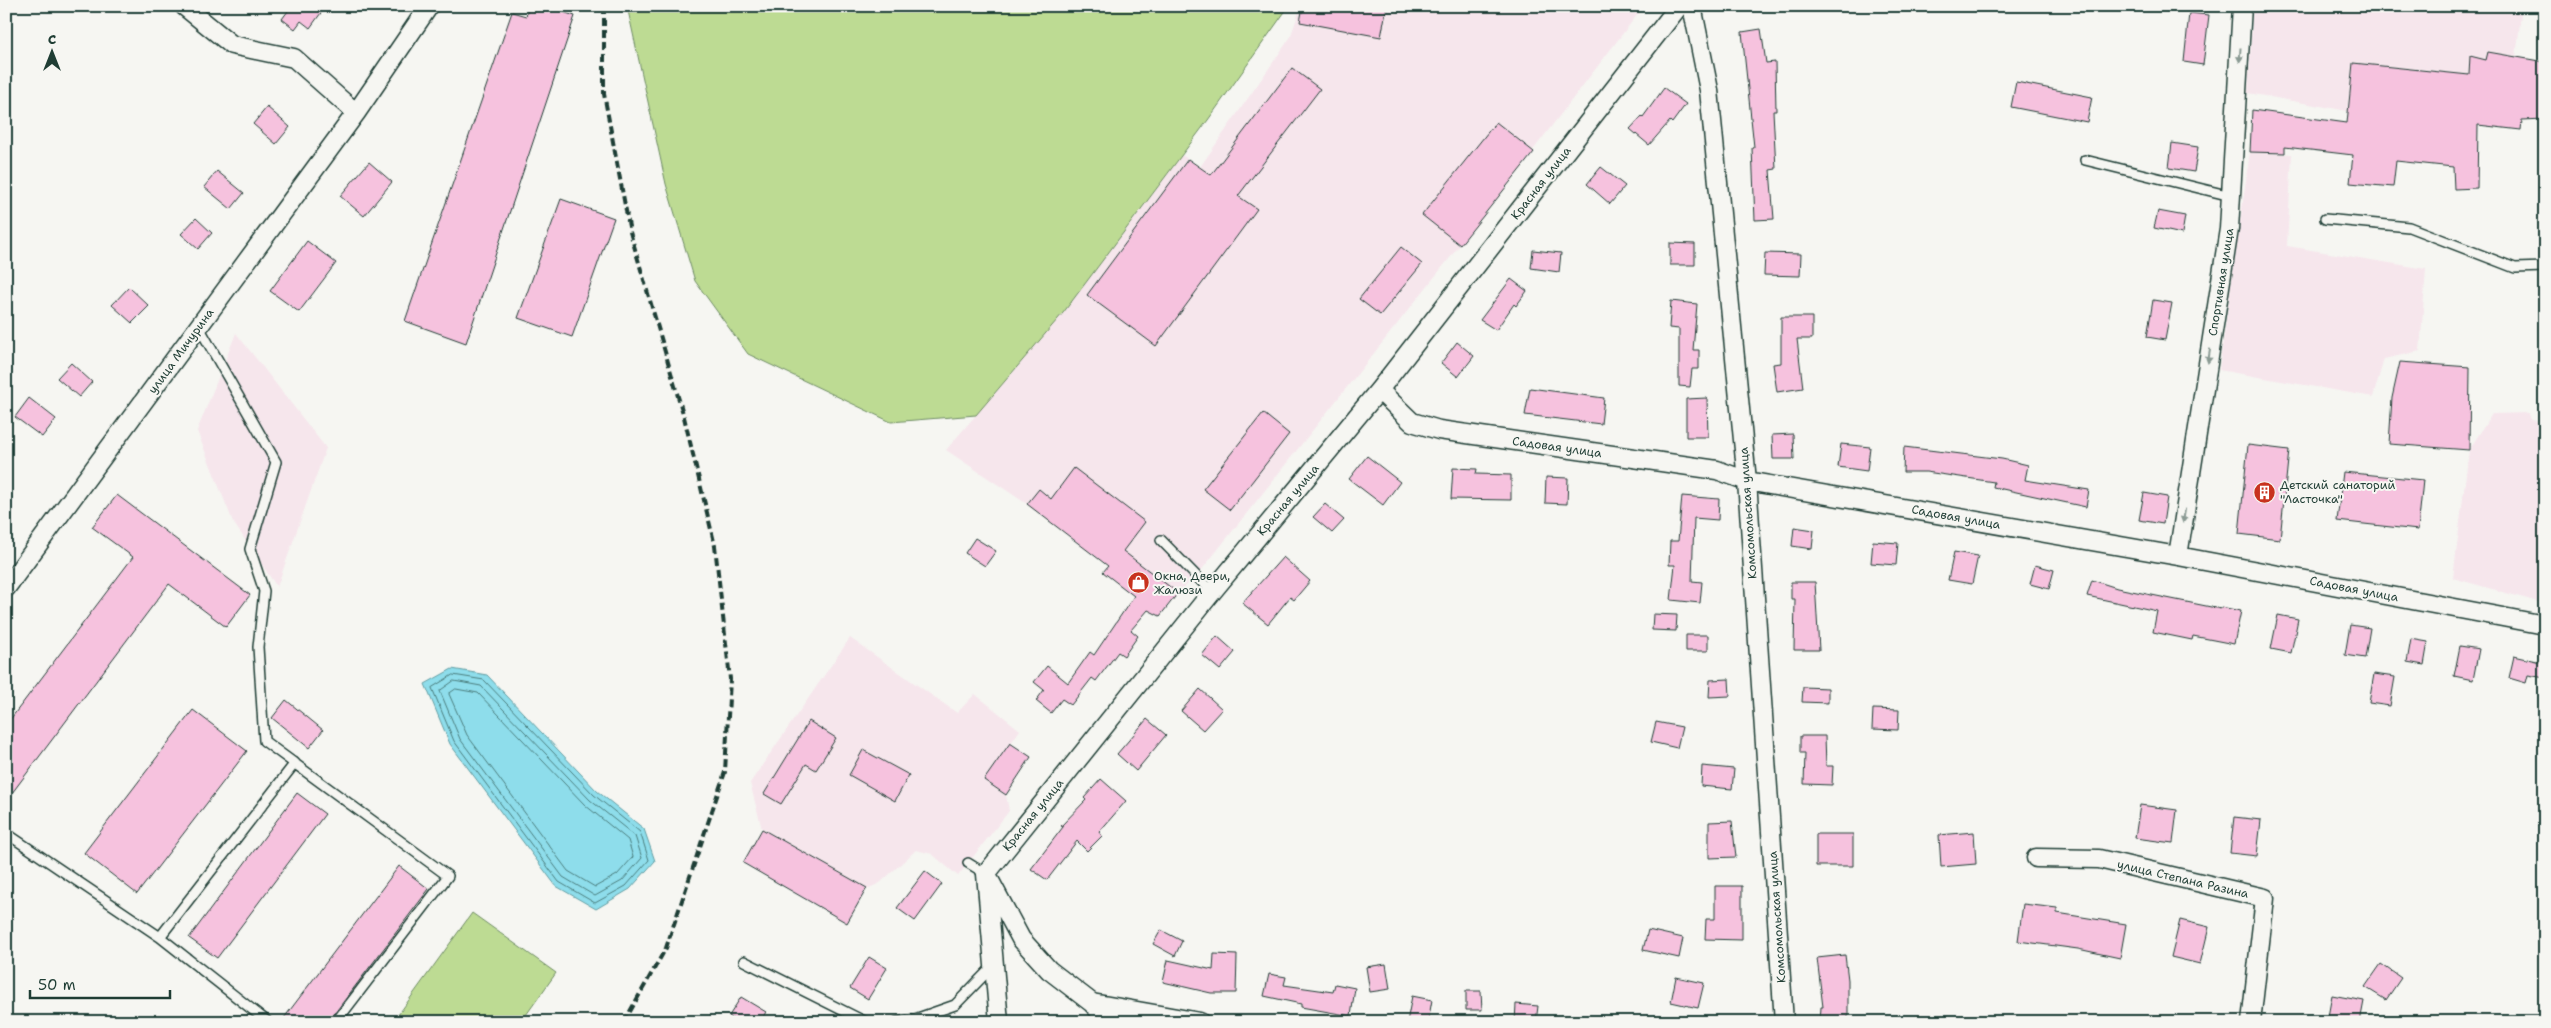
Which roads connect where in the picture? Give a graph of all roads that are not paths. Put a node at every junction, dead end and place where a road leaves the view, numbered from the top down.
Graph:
1 (184, 6) edge
2 (429, 6) edge
3 (1678, 6) edge
4 (1692, 6) edge
5 (2242, 6) edge
6 (356, 113) junction
7 (2084, 160) dead end
8 (2231, 196) junction
9 (2325, 219) dead end
10 (2545, 266) edge
11 (199, 327) junction
12 (1379, 390) junction
13 (1747, 481) junction
14 (1161, 540) dead end
15 (2178, 556) junction
16 (6, 588) edge
17 (1212, 592) junction
18 (2545, 625) edge
19 (295, 763) junction
20 (6, 833) edge
21 (2036, 858) dead end
22 (968, 863) dead end
23 (986, 874) junction
24 (160, 937) junction
25 (744, 961) dead end
26 (994, 965) junction
27 (1092, 1003) junction
28 (268, 1022) edge
29 (336, 1022) edge
30 (866, 1022) edge
31 (897, 1022) edge
32 (999, 1022) edge
33 (1109, 1022) edge
34 (1200, 1022) edge
35 (1784, 1022) edge
36 (2251, 1022) edge

1 - 6 street
2 - 6 street, улица Мичурина
3 - 12 street, Красная улица
4 - 13 street, Комсомольская улица
5 -> 8 street, Спортивная улица
6 - 11 street, улица Мичурина
7 - 8 lane
8 -> 15 street, Спортивная улица
9 - 10 lane
11 - 16 street, улица Мичурина
11 - 19 lane
12 - 13 street, Садовая улица
12 - 17 street, Красная улица
13 - 15 street, Садовая улица
13 - 35 street, Комсомольская улица
14 - 17 lane
15 - 18 street, Садовая улица
17 - 23 street, Красная улица
19 - 24 lane
19 - 29 lane
20 - 24 lane
21 - 36 street, улица Степана Разина
22 - 23 lane
23 - 26 street
23 - 27 street
24 - 28 lane
25 - 30 lane
26 - 31 lane
26 - 32 street
27 - 33 street
27 - 34 street

